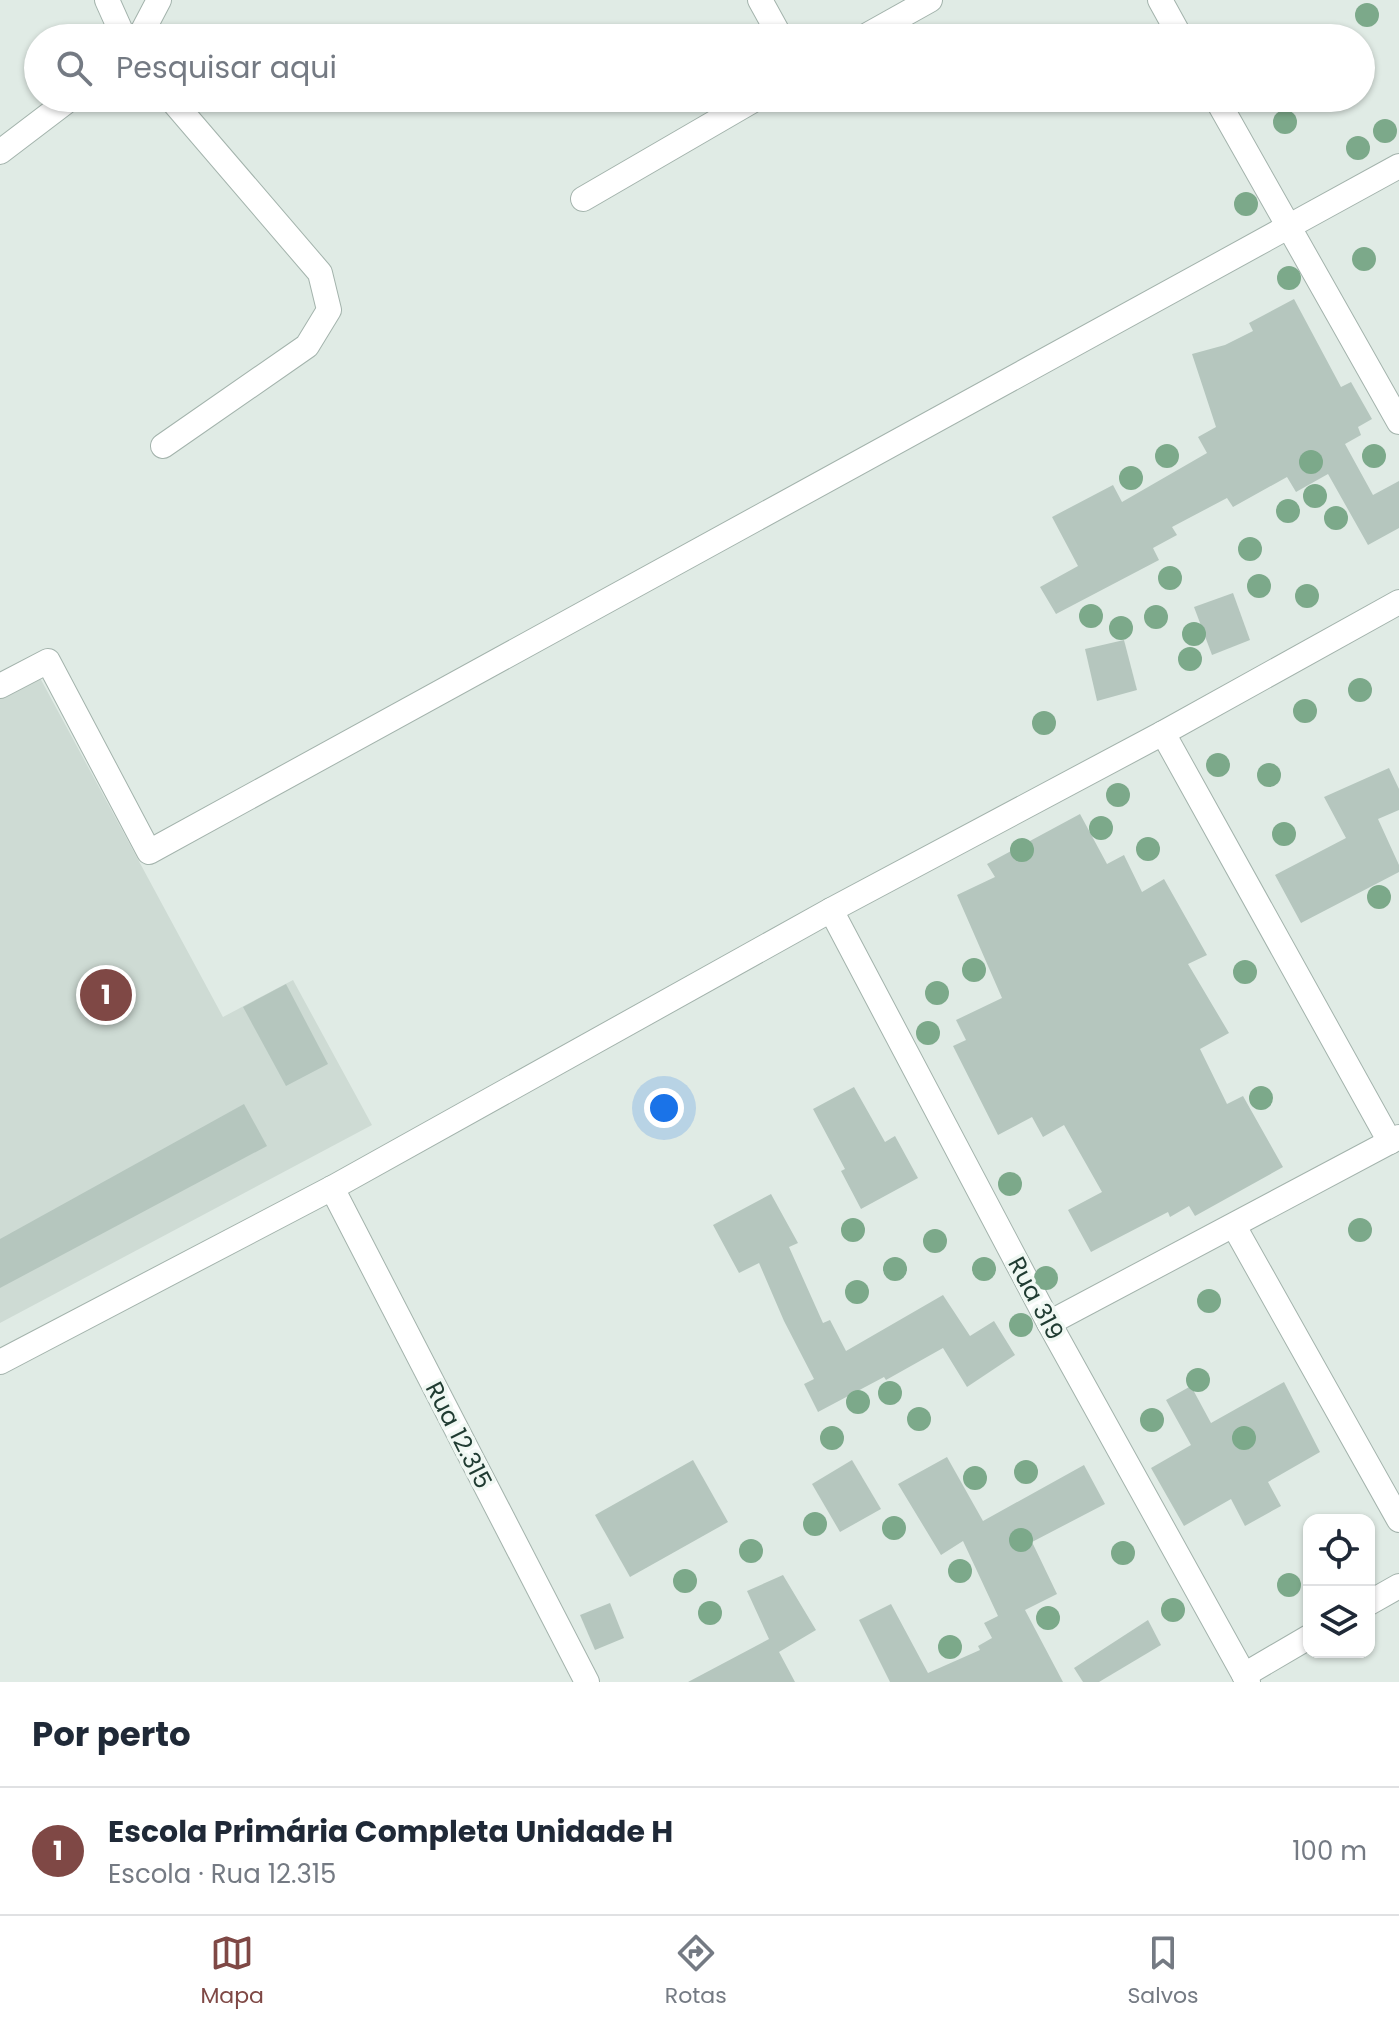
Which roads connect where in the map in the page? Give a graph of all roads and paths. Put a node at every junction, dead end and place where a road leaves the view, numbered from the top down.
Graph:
1 (107, 0) edge
2 (159, 0) edge
3 (760, 0) edge
4 (930, 0) edge
5 (1160, 0) edge
6 (118, 24) edge
7 (146, 24) edge
8 (773, 24) edge
9 (887, 24) edge
10 (1173, 24) edge
11 (53, 112) edge
12 (182, 112) edge
13 (733, 112) edge
14 (1224, 112) edge
15 (0, 152) edge
16 (1399, 166) edge
17 (583, 199) dead end
18 (1289, 225) junction
19 (1399, 422) edge
20 (163, 446) dead end
21 (1399, 602) edge
22 (0, 686) edge
23 (1163, 733) junction
24 (831, 910) junction
25 (1394, 1140) edge
26 (332, 1188) junction
27 (1234, 1226) junction
28 (1049, 1323) junction
29 (0, 1362) edge
30 (1399, 1520) edge
31 (1399, 1586) edge
32 (1375, 1600) edge
33 (1303, 1641) edge
34 (1246, 1678) edge
35 (587, 1682) edge

1 - 6 street
2 - 7 street
3 - 8 street
4 - 9 street
5 - 10 street
11 - 15 street
12 - 20 street
13 - 17 street
14 - 18 street
16 - 18 street
18 - 19 street
18 - 22 street
21 - 23 street
23 - 24 street
23 - 25 street
24 - 26 street
24 - 28 street, Rua 319
25 - 27 street
26 - 29 street
26 - 35 street, Rua 12.315
27 - 28 street
27 - 30 street
28 - 34 street, Rua 319
31 - 32 street
33 - 34 street

